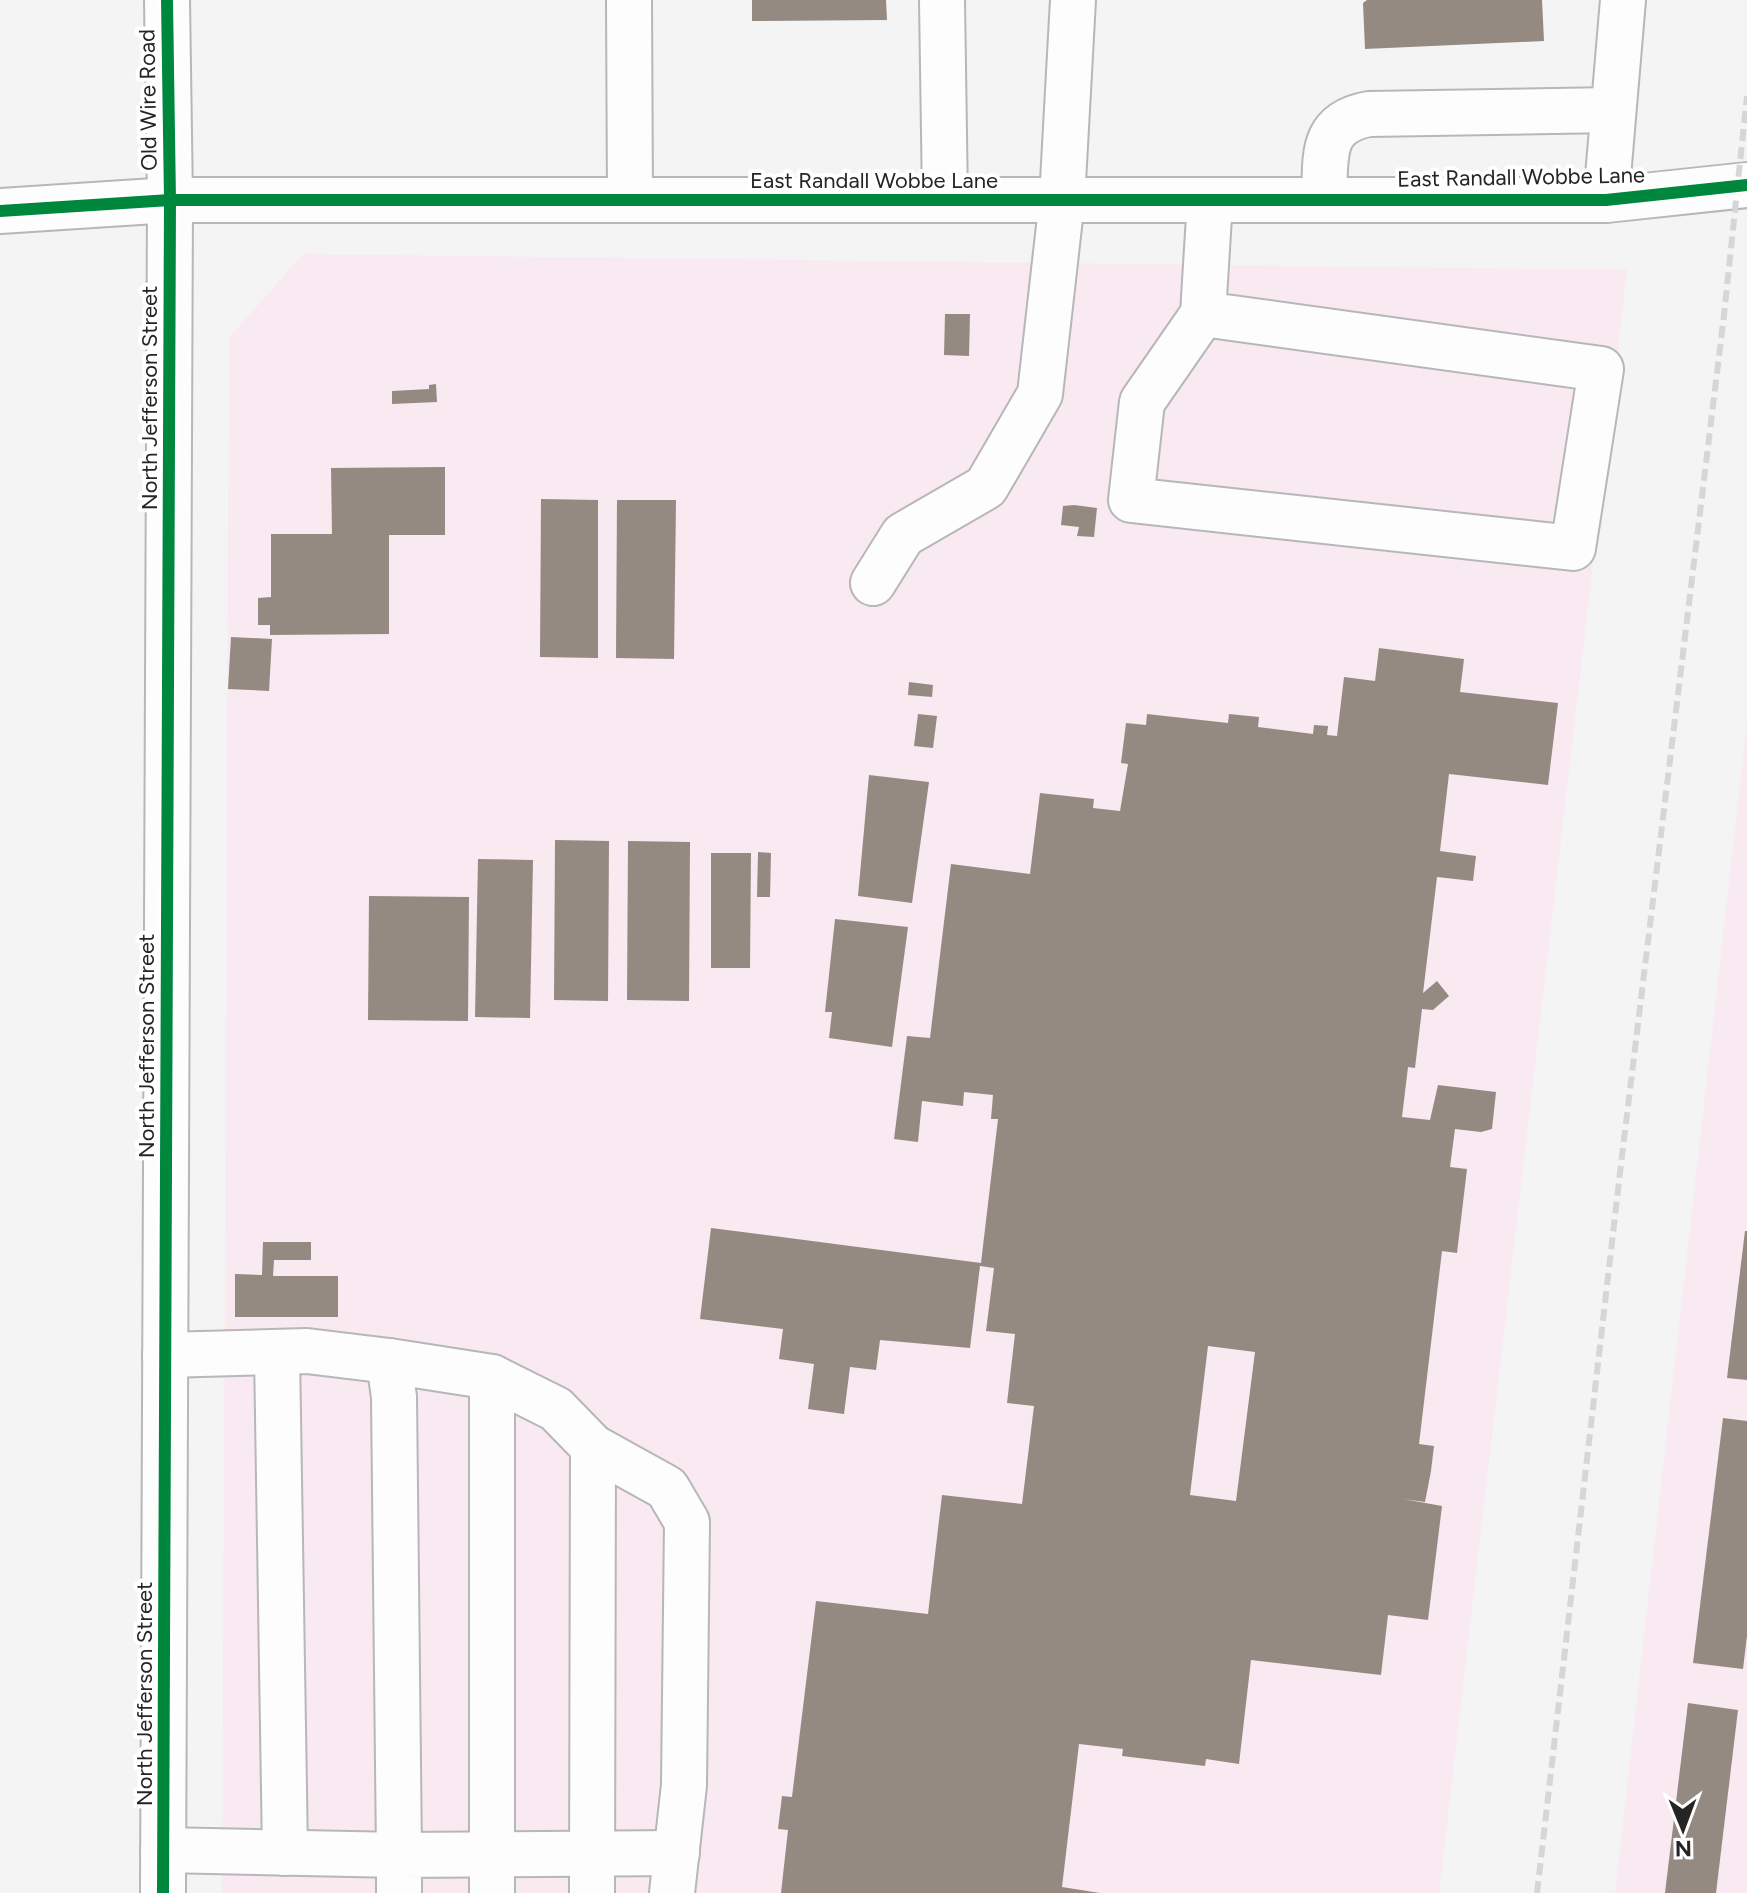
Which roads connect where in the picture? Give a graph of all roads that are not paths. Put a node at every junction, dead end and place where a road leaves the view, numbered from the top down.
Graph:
1 (167, 0) edge
2 (629, 0) edge
3 (942, 0) edge
4 (1073, 0) edge
5 (1623, 0) edge
6 (1613, 110) junction
7 (1747, 185) edge
8 (170, 200) junction
9 (630, 200) junction
10 (945, 200) junction
11 (1062, 200) junction
12 (1210, 200) junction
13 (1324, 200) junction
14 (1606, 200) junction
15 (0, 211) edge
16 (1203, 314) junction
17 (873, 583) dead end
18 (277, 1353) junction
19 (165, 1355) junction
20 (389, 1361) junction
21 (492, 1377) junction
22 (593, 1447) junction
23 (163, 1850) junction
24 (285, 1853) junction
25 (592, 1873) edge
26 (674, 1873) edge
27 (399, 1874) edge
28 (492, 1874) edge
29 (163, 1893) edge

1 - 8 street, Old Wire Road
2 - 9 street
3 - 10 street
4 - 11 street
5 - 6 street
6 - 13 street
6 - 14 street
7 - 14 street, East Randall Wobbe Lane
8 - 9 street, East Randall Wobbe Lane
8 - 15 street, East Randall Wobbe Lane
8 - 19 street, North Jefferson Street
9 - 10 street, East Randall Wobbe Lane
10 - 11 street, East Randall Wobbe Lane
11 - 12 street, East Randall Wobbe Lane
11 - 17 street
12 - 13 street, East Randall Wobbe Lane
12 - 16 street
13 - 14 street, East Randall Wobbe Lane
16 - 16 street
18 - 19 street
18 - 20 street
18 - 24 street
19 - 23 street, North Jefferson Street
20 - 21 street
20 - 27 street
21 - 22 street
21 - 28 street
22 - 25 street
22 - 26 street
23 - 24 street
23 - 29 street, North Jefferson Street
24 - 27 street
25 - 26 street
25 - 28 street
27 - 28 street

